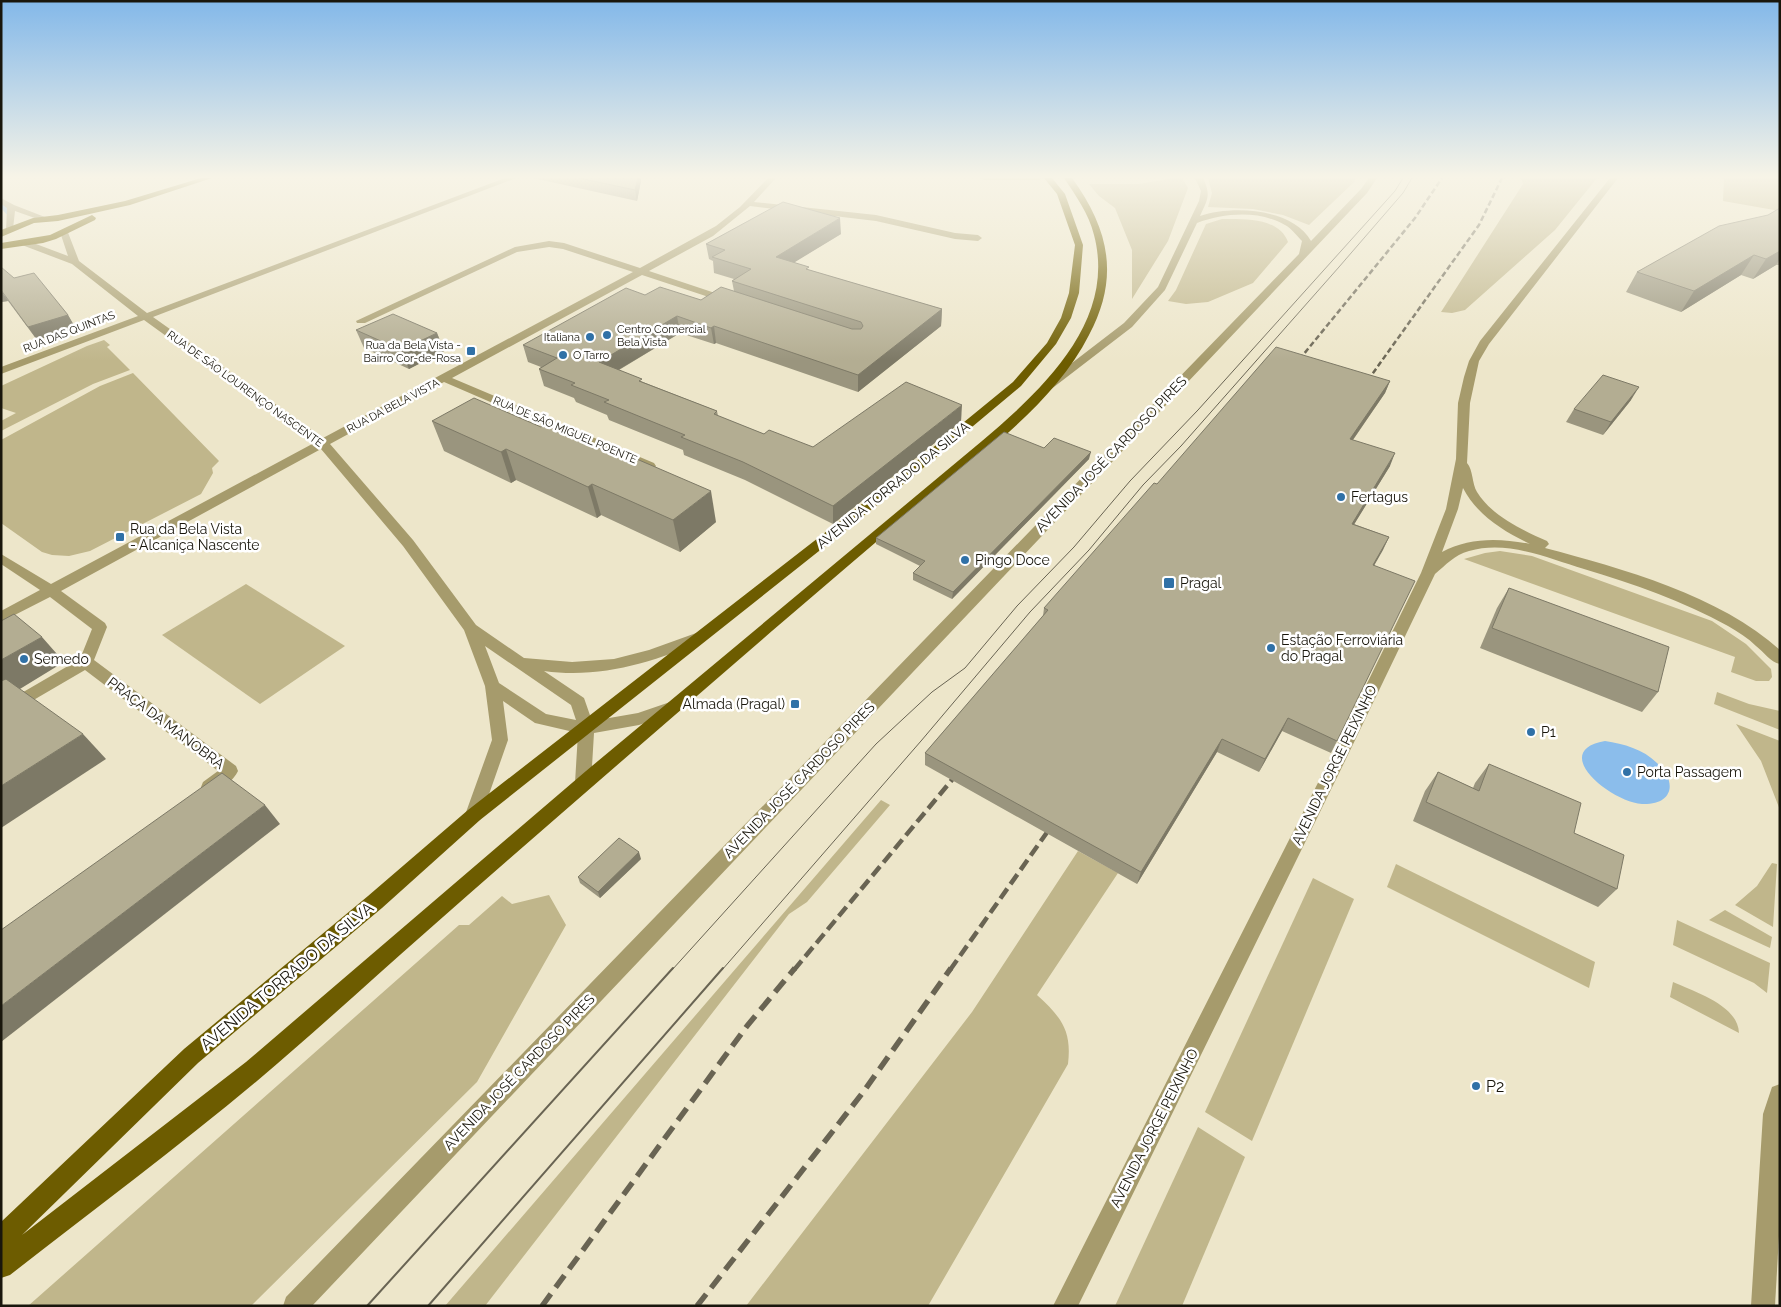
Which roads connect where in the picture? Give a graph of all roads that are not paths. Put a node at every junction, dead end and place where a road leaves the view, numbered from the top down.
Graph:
1 (8, 239) edge
2 (45, 239) edge
3 (69, 239) edge
4 (350, 239) edge
5 (700, 239) edge
6 (1077, 239) edge
7 (1100, 239) edge
8 (1185, 239) edge
9 (1306, 239) edge
10 (1317, 239) edge
11 (1566, 239) edge
12 (25, 243) junction
13 (13, 244) junction
14 (1, 246) edge
15 (1303, 253) junction
16 (75, 262) junction
17 (641, 272) junction
18 (740, 304) edge
19 (145, 316) junction
20 (362, 321) dead end
21 (1, 371) edge
22 (444, 378) junction
23 (1041, 392) junction
24 (323, 444) junction
25 (1462, 459) junction
26 (657, 469) edge
27 (1, 558) edge
28 (1603, 570) junction
29 (1428, 573) junction
30 (51, 590) junction
31 (1, 617) edge
32 (471, 628) junction
33 (707, 634) junction
34 (1780, 659) edge
35 (517, 661) junction
36 (86, 662) junction
37 (493, 686) junction
38 (677, 706) junction
39 (1, 713) edge
40 (586, 728) junction
41 (583, 783) junction
42 (198, 794) edge
43 (474, 815) junction
44 (1780, 1095) edge
45 (1, 1239) edge
46 (1, 1266) edge
47 (295, 1306) edge
48 (1065, 1306) edge
49 (1763, 1306) edge

1 - 13 main road
2 - 12 main road
3 - 16 street
4 - 19 street, RUA DAS QUINTAS
5 - 17 street, RUA DA BELA VISTA
6 - 33 main road, AVENIDA TORRADO DA SILVA
7 - 23 main road, AVENIDA TORRADO DA SILVA
8 - 23 street
9 - 15 street
10 - 15 street, AVENIDA JOSÉ CARDOSO PIRES
11 - 25 street, AVENIDA JORGE PEIXINHO
12 - 13 main road
12 - 16 street, RUA DE SÃO LOURENÇO NASCENTE
13 - 14 main road
15 - 47 street, AVENIDA JOSÉ CARDOSO PIRES
16 - 19 street, RUA DE SÃO LOURENÇO NASCENTE
17 - 18 street
17 - 20 street
17 - 22 street, RUA DA BELA VISTA
19 - 21 street, RUA DAS QUINTAS
19 - 24 street, RUA DE SÃO LOURENÇO NASCENTE
22 - 24 street, RUA DA BELA VISTA
22 - 26 street, RUA DE SÃO MIGUEL POENTE
23 - 38 main road, AVENIDA TORRADO DA SILVA
24 - 30 street, RUA DA BELA VISTA
24 - 32 street, RUA DE SÃO LOURENÇO NASCENTE
25 - 28 street
25 - 29 street, AVENIDA JORGE PEIXINHO
27 - 30 street
28 - 29 street
28 - 34 street
29 - 48 street, AVENIDA JORGE PEIXINHO
30 - 31 street, RUA DA BELA VISTA
30 - 36 street
32 - 35 street, RUA DE SÃO LOURENÇO NASCENTE
32 - 37 street, RUA DE SÃO LOURENÇO NASCENTE
33 - 35 street, RUA DE SÃO LOURENÇO NASCENTE
33 - 40 main road, AVENIDA TORRADO DA SILVA
35 - 40 street, RUA DE SÃO LOURENÇO NASCENTE
36 - 39 street
36 - 42 street, PRAÇA DA MANOBRA
37 - 40 street
37 - 43 street, RUA DE SÃO LOURENÇO NASCENTE
38 - 40 street, AVENIDA TORRADO DA SILVA
38 - 41 main road, AVENIDA TORRADO DA SILVA
40 - 41 street
40 - 43 main road, AVENIDA TORRADO DA SILVA
41 - 46 main road, AVENIDA TORRADO DA SILVA
43 - 45 main road, AVENIDA TORRADO DA SILVA
44 - 49 street

